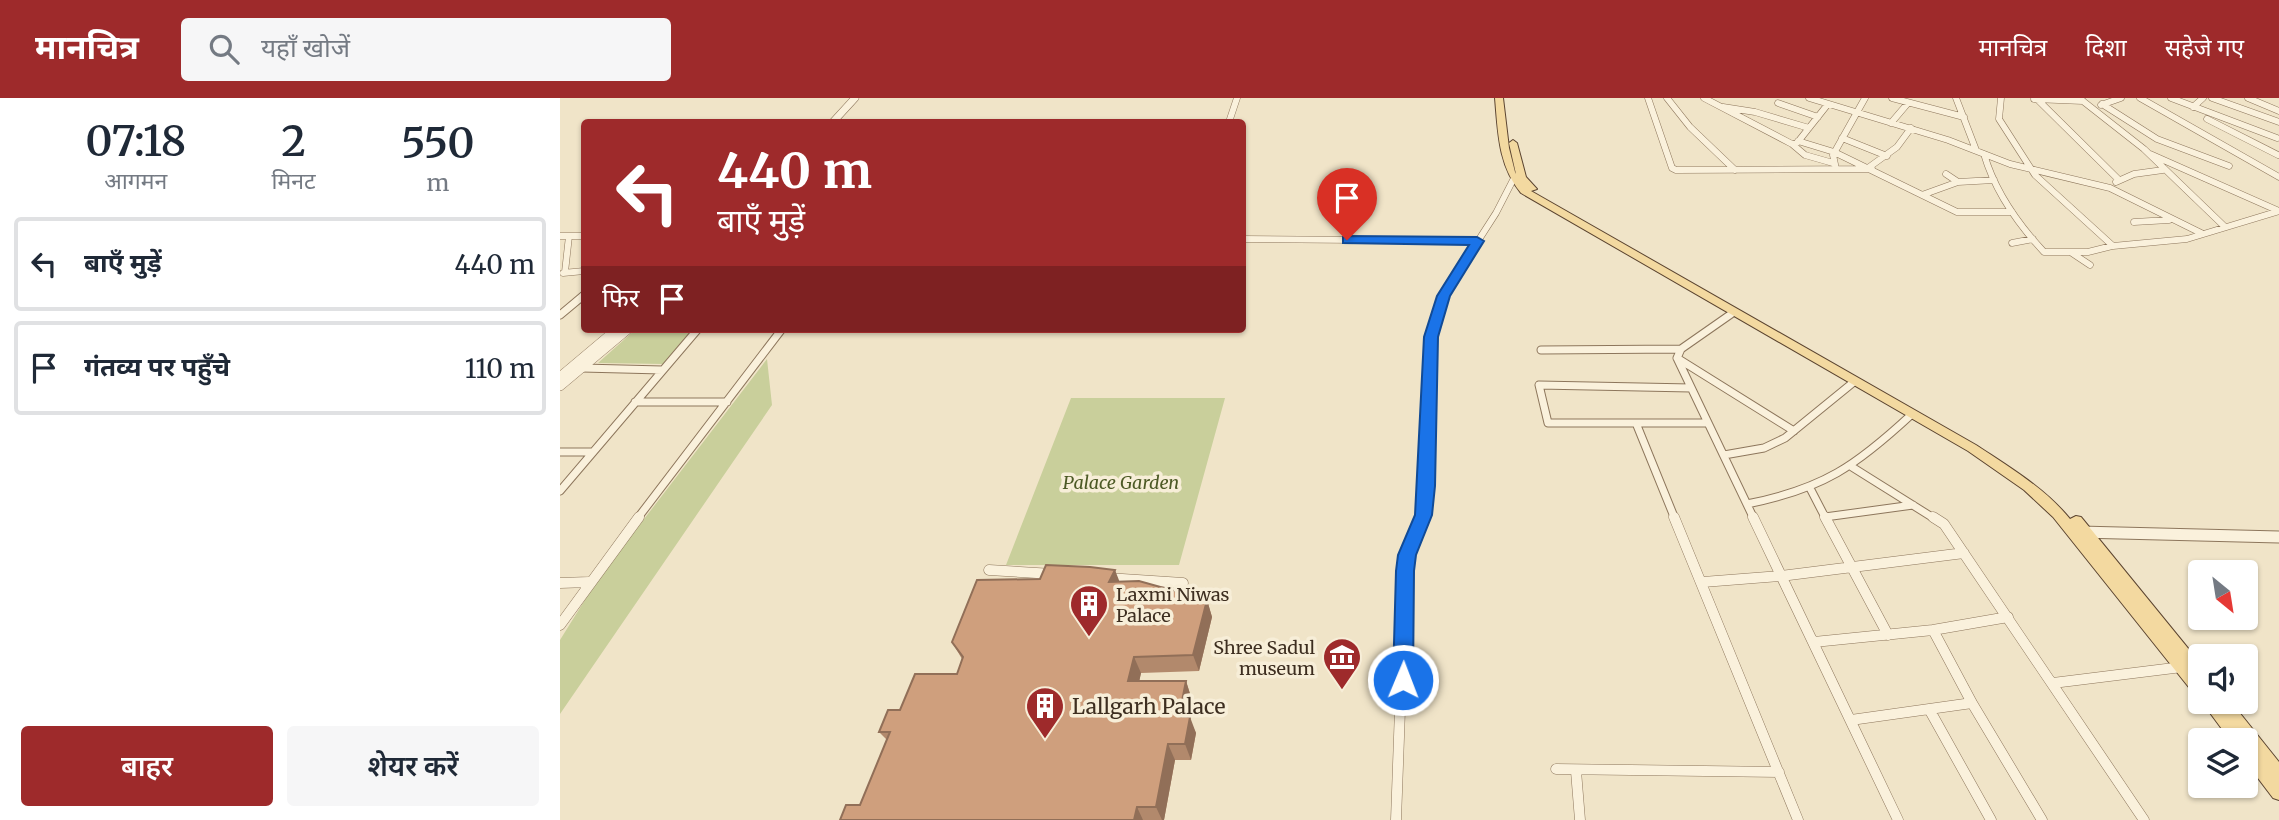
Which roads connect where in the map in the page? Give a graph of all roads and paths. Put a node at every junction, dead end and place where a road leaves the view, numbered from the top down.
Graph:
1 (855, 98) edge
2 (863, 98) edge
3 (1237, 98) edge
4 (1499, 98) edge
5 (1507, 98) edge
6 (1648, 98) edge
7 (1667, 98) edge
8 (1703, 98) edge
9 (1809, 98) edge
10 (1865, 98) edge
11 (1892, 98) edge
12 (1956, 98) edge
13 (2001, 98) edge
14 (2035, 98) edge
15 (2121, 98) edge
16 (2140, 98) edge
17 (2171, 98) edge
18 (2203, 98) edge
19 (2212, 98) edge
20 (2248, 98) edge
21 (2263, 98) edge
22 (2081, 99) edge
23 (1825, 101) edge
24 (1906, 101) edge
25 (2255, 101) junction
26 (1778, 103) dead end
27 (2102, 104) junction
28 (1720, 107) junction
29 (2092, 107) junction
30 (2193, 107) junction
31 (2279, 111) edge
32 (1857, 113) junction
33 (1818, 117) junction
34 (1964, 117) junction
35 (836, 119) edge
36 (844, 119) edge
37 (1230, 119) edge
38 (2125, 119) junction
39 (2207, 119) dead end
40 (2110, 120) junction
41 (2279, 122) edge
42 (1891, 123) junction
43 (1809, 128) junction
44 (1911, 128) junction
45 (1842, 138) junction
46 (2278, 140) edge
47 (1795, 143) junction
48 (1976, 150) junction
49 (1834, 152) junction
50 (1984, 154) junction
51 (2150, 155) junction
52 (2278, 155) edge
53 (1887, 156) junction
54 (1835, 166) junction
55 (2229, 166) dead end
56 (1870, 169) junction
57 (2031, 169) junction
58 (1735, 170) junction
59 (2163, 170) junction
60 (1946, 174) dead end
61 (2279, 177) edge
62 (1513, 180) junction
63 (1994, 180) junction
64 (2119, 180) junction
65 (1958, 182) junction
66 (2110, 188) junction
67 (1922, 195) junction
68 (2279, 211) edge
69 (2012, 212) junction
70 (2172, 220) junction
71 (2134, 222) dead end
72 (2224, 226) junction
73 (2203, 234) junction
74 (560, 236) edge
75 (569, 236) junction
76 (581, 236) edge
77 (1246, 239) edge
78 (2033, 239) junction
79 (1477, 241) junction
80 (2012, 243) dead end
81 (2113, 246) junction
82 (2072, 253) junction
83 (2090, 265) dead end
84 (581, 271) edge
85 (563, 273) edge
86 (581, 298) edge
87 (1734, 312) junction
88 (560, 315) edge
89 (612, 333) edge
90 (623, 333) edge
91 (694, 333) edge
92 (779, 333) edge
93 (1541, 350) dead end
94 (1679, 353) junction
95 (582, 368) junction
96 (662, 370) junction
97 (560, 378) edge
98 (1856, 382) junction
99 (560, 386) edge
100 (1691, 388) junction
101 (635, 402) junction
102 (727, 402) junction
103 (1912, 414) junction
104 (1636, 423) junction
105 (1708, 423) junction
106 (1794, 430) junction
107 (560, 452) edge
108 (593, 452) junction
109 (1724, 455) junction
110 (1852, 467) junction
111 (1811, 490) junction
112 (560, 491) edge
113 (1747, 504) junction
114 (1913, 505) junction
115 (1825, 517) junction
116 (2081, 532) junction
117 (2279, 537) edge
118 (1964, 553) junction
119 (1851, 567) junction
120 (989, 570) dead end
121 (1058, 575) edge
122 (1781, 576) junction
123 (1100, 577) edge
124 (1703, 582) junction
125 (560, 583) edge
126 (589, 583) junction
127 (1183, 583) dead end
128 (2008, 617) junction
129 (560, 625) edge
130 (1933, 630) junction
131 (1888, 635) junction
132 (1814, 642) junction
133 (2188, 660) edge
134 (2182, 667) junction
135 (2188, 675) edge
136 (2053, 683) junction
137 (1972, 703) junction
138 (1929, 709) junction
139 (2218, 714) edge
140 (2231, 714) edge
141 (1851, 720) junction
142 (2230, 728) edge
143 (2258, 765) edge
144 (1556, 769) dead end
145 (1576, 771) junction
146 (1779, 772) junction
147 (2279, 775) edge
148 (2279, 792) edge
149 (1396, 820) edge
150 (1580, 820) edge
151 (1798, 820) edge
152 (1898, 820) edge
153 (1991, 820) edge
154 (2042, 820) edge
155 (2144, 820) edge

1 - 35 street
2 - 36 street
3 - 37 street
4 - 62 main road
5 - 116 main road
6 - 58 street
7 - 58 street
8 - 28 street
9 - 23 street
10 - 32 street
11 - 24 street
12 - 34 street
13 - 57 street
14 - 22 street
14 - 64 street
15 - 27 street
16 - 61 street
17 - 30 street
18 - 30 street
19 - 41 street
20 - 25 street
21 - 25 street
22 - 29 street
23 - 32 street
23 - 33 street
24 - 34 street
24 - 42 street
25 - 31 street
26 - 33 street
27 - 29 street
27 - 38 street
28 - 43 street
28 - 47 street
29 - 40 street
30 - 46 street
32 - 42 street
32 - 45 street
33 - 43 street
34 - 48 street
38 - 40 street
38 - 55 street
39 - 52 street
40 - 51 street
42 - 44 street
43 - 47 street
44 - 48 street
44 - 53 street
45 - 49 street
45 - 53 street
47 - 49 street
47 - 54 street
48 - 50 street
49 - 54 street
49 - 56 street
50 - 57 street
50 - 63 street
51 - 59 street
51 - 68 street
53 - 56 street
54 - 56 street
54 - 58 street
56 - 67 street
57 - 66 street
57 - 81 street
59 - 64 street
59 - 72 street
60 - 65 street
62 - 79 street
62 - 87 main road
63 - 65 street
63 - 69 street
64 - 66 street
65 - 67 street
66 - 70 street
67 - 69 street
68 - 72 street
69 - 78 street
70 - 71 street
70 - 73 street
72 - 73 street
73 - 81 street
74 - 75 street
75 - 76 street
75 - 85 street
77 - 79 street
78 - 80 street
78 - 82 street
79 - 149 street
81 - 82 street
82 - 83 street
84 - 85 street
86 - 88 street
87 - 94 street
87 - 98 main road
89 - 97 street
90 - 95 street
91 - 96 street
92 - 102 street
93 - 94 street
94 - 100 street
94 - 106 street
95 - 96 street
95 - 99 street
96 - 101 street
98 - 103 main road
98 - 106 street
100 - 104 street
100 - 105 street
101 - 102 street
101 - 108 street
102 - 126 street
103 - 110 street
103 - 116 main road
104 - 105 street
104 - 124 street
105 - 109 street
106 - 109 street
107 - 108 street
108 - 112 street
109 - 113 street
110 - 111 street
110 - 114 street
111 - 113 street
111 - 115 street
113 - 122 street
114 - 115 street
114 - 118 street
115 - 119 street
116 - 117 street
116 - 133 main road
116 - 134 main road
118 - 119 street
118 - 128 street
119 - 122 street
119 - 131 street
120 - 121 street
122 - 124 street
122 - 132 street
123 - 127 street
124 - 146 street
125 - 126 street
126 - 129 street
128 - 130 street
128 - 136 street
130 - 131 street
130 - 137 street
131 - 132 street
132 - 141 street
134 - 135 main road
134 - 136 street
136 - 155 street
137 - 138 street
137 - 154 street
138 - 141 street
138 - 153 street
139 - 142 main road
140 - 147 main road
141 - 152 street
143 - 148 main road
144 - 145 street
145 - 146 street
145 - 150 street
146 - 151 street

